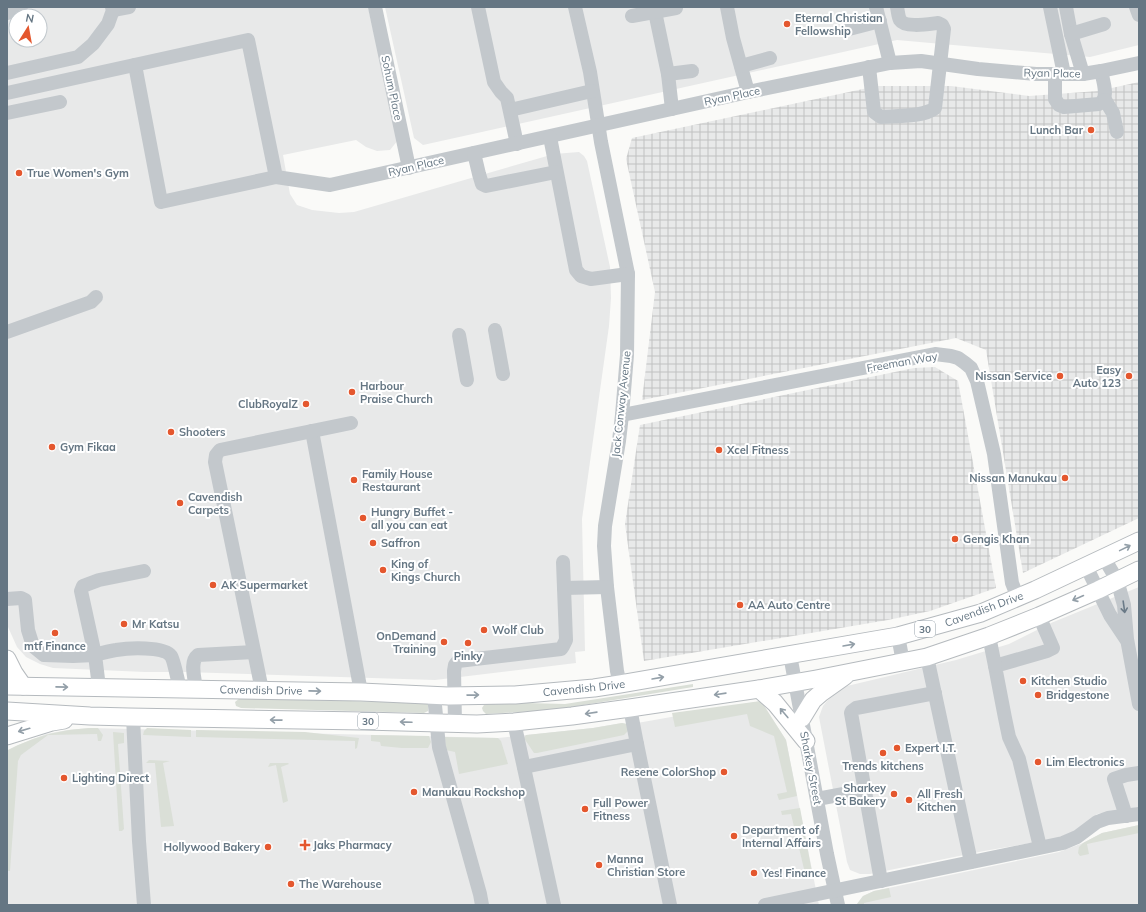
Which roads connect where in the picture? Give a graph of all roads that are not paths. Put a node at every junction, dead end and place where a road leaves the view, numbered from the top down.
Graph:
1 (21, 7) edge
2 (129, 7) edge
3 (375, 7) edge
4 (478, 7) edge
5 (575, 7) edge
6 (726, 7) edge
7 (876, 7) edge
8 (897, 7) edge
9 (1050, 7) edge
10 (1066, 7) edge
11 (1136, 7) edge
12 (676, 8) edge
13 (112, 9) edge
14 (655, 10) edge
15 (7, 13) edge
16 (1139, 15) edge
17 (632, 16) dead end
18 (880, 21) junction
19 (1104, 24) dead end
20 (850, 29) dead end
21 (1071, 34) junction
22 (770, 58) dead end
23 (890, 63) junction
24 (1139, 63) edge
25 (940, 64) junction
26 (135, 65) junction
27 (741, 66) junction
28 (869, 66) junction
29 (692, 71) dead end
30 (1101, 71) junction
31 (7, 73) edge
32 (668, 74) junction
33 (1060, 74) junction
34 (1083, 74) junction
35 (592, 91) junction
36 (748, 92) junction
37 (7, 93) edge
38 (1104, 100) junction
39 (60, 102) dead end
40 (672, 109) junction
41 (510, 110) junction
42 (7, 113) edge
43 (598, 126) junction
44 (1118, 132) dead end
45 (550, 137) junction
46 (517, 144) junction
47 (474, 154) junction
48 (409, 168) junction
49 (556, 172) junction
50 (276, 177) junction
51 (628, 274) junction
52 (96, 296) dead end
53 (495, 330) dead end
54 (7, 332) edge
55 (459, 335) dead end
56 (502, 374) dead end
57 (467, 380) dead end
58 (622, 415) junction
59 (351, 423) dead end
60 (312, 431) junction
61 (1139, 541) edge
62 (1104, 558) junction
63 (563, 562) dead end
64 (1086, 566) junction
65 (1139, 570) edge
66 (144, 571) dead end
67 (1117, 580) junction
68 (607, 587) junction
69 (564, 588) junction
70 (1098, 590) junction
71 (1018, 598) junction
72 (7, 599) edge
73 (1038, 616) junction
74 (898, 636) junction
75 (989, 636) junction
76 (1126, 639) junction
77 (254, 652) junction
78 (95, 655) junction
79 (790, 655) junction
80 (927, 657) junction
81 (7, 659) edge
82 (903, 662) junction
83 (995, 666) junction
84 (850, 672) junction
85 (795, 682) junction
86 (620, 684) junction
87 (15, 686) edge
88 (99, 687) junction
89 (188, 689) junction
90 (758, 689) junction
91 (262, 690) junction
92 (360, 692) junction
93 (935, 694) junction
94 (434, 695) junction
95 (454, 696) junction
96 (1139, 704) edge
97 (630, 708) junction
98 (7, 711) edge
99 (90, 716) junction
100 (133, 717) junction
101 (802, 718) junction
102 (514, 722) junction
103 (436, 723) junction
104 (455, 723) junction
105 (7, 736) edge
106 (806, 741) junction
107 (637, 744) junction
108 (524, 767) junction
109 (1139, 773) edge
110 (865, 790) junction
111 (817, 799) junction
112 (1132, 815) edge
113 (1040, 847) junction
114 (970, 862) junction
115 (881, 881) junction
116 (835, 890) junction
117 (787, 903) edge
118 (144, 905) edge
119 (482, 905) edge
120 (554, 905) edge
121 (670, 905) edge
122 (765, 905) edge
123 (838, 905) edge

1 - 15 street
2 - 13 street
3 - 48 street, Sohum Place
4 - 41 street
5 - 35 street, Jack Conway Avenue
6 - 27 street
7 - 18 street
8 - 25 street
9 - 33 street
10 - 21 street
11 - 16 street
12 - 14 street
13 - 31 street
14 - 17 street
14 - 32 street
18 - 20 street
18 - 23 street
19 - 21 street
21 - 34 street
22 - 27 street
23 - 25 street, Ryan Place
23 - 28 street, Ryan Place
24 - 30 street, Ryan Place
25 - 28 street
25 - 33 street, Ryan Place
26 - 37 street
26 - 50 street
26 - 50 street
27 - 36 street
28 - 36 street, Ryan Place
29 - 32 street
30 - 34 street, Ryan Place
30 - 38 street
32 - 40 street
33 - 34 street, Ryan Place
33 - 38 street
35 - 41 street
35 - 43 street, Jack Conway Avenue
36 - 40 street, Ryan Place
38 - 44 street
39 - 42 street
40 - 43 street, Ryan Place
41 - 46 street
43 - 45 street, Ryan Place
43 - 51 street, Jack Conway Avenue
45 - 46 street, Ryan Place
45 - 49 street
46 - 47 street, Ryan Place
47 - 48 street, Ryan Place
47 - 49 street
48 - 50 street, Ryan Place
49 - 51 street
51 - 58 street, Jack Conway Avenue
52 - 54 street
53 - 56 street
55 - 57 street
58 - 68 street, Jack Conway Avenue
58 - 71 street, Freeman Way
59 - 60 street
60 - 77 street
60 - 92 street
62 -> 61 main road, Cavendish Drive / 30
62 - 64 main road, Cavendish Drive / 30
62 - 67 street
63 - 69 street
64 - 70 street
64 - 71 main road, Cavendish Drive / 30
65 - 67 main road, 30
66 - 78 street
67 - 70 main road, 30
67 -> 76 street
68 - 69 street
68 - 86 street, Jack Conway Avenue
69 - 95 street
70 -> 73 main road, 30
70 - 76 street
71 - 74 main road, Cavendish Drive / 30
72 - 78 street
73 - 75 main road, 30
73 - 83 street
79 -> 74 main road, Cavendish Drive / 30
74 - 82 street
75 - 80 main road, 30
75 - 83 street
76 - 96 street
77 - 89 street
77 - 91 street
78 - 88 street
78 - 89 street
79 - 85 street, Sharkey Street
86 -> 79 main road, Cavendish Drive / 30
80 - 82 main road, 30
80 - 93 street
81 - 87 main road
82 - 84 main road, 30
83 - 113 street
84 - 85 main road, 30
84 - 101 main road
85 - 90 main road, 30
85 - 101 street, Sharkey Street
95 -> 86 main road, Cavendish Drive / 30
87 -> 88 main road, Cavendish Drive / 30
88 - 89 main road, Cavendish Drive / 30
89 - 91 main road, Cavendish Drive / 30
90 -> 97 main road, 30
106 -> 90 main road
91 -> 92 main road, Cavendish Drive / 30
92 - 94 main road, Cavendish Drive / 30
93 - 110 street
93 - 114 street
94 - 95 main road, Cavendish Drive / 30
94 - 103 street
95 - 104 street
97 -> 102 main road, 30
97 - 107 street
98 - 99 main road, 30
99 - 100 main road, 30
99 -> 105 main road
103 -> 100 main road, 30
100 - 118 street
101 - 106 street, Sharkey Street
102 - 104 main road, 30
102 - 108 street
103 - 104 main road, 30
103 - 119 street
106 - 111 street, Sharkey Street
107 - 108 street
107 - 121 street
108 - 120 street
109 - 112 street
110 - 111 street
110 - 115 street
111 - 116 street, Sharkey Street
112 - 113 street
113 - 114 street
114 - 115 street
115 - 116 street
116 - 117 street
116 - 123 street, Sharkey Street
117 - 122 street

